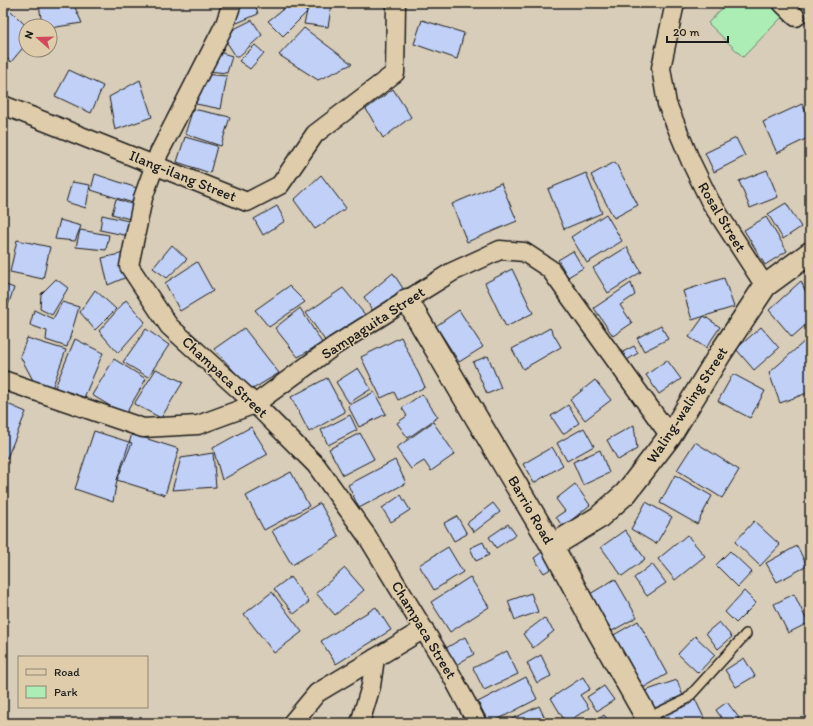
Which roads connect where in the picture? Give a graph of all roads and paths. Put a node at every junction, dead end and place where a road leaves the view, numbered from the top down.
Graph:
1 (232, 3) edge
2 (396, 3) edge
3 (675, 3) edge
4 (782, 3) edge
5 (796, 17) dead end
6 (3, 105) edge
7 (155, 165) junction
8 (810, 253) edge
9 (764, 286) junction
10 (407, 300) junction
11 (3, 380) edge
12 (255, 404) junction
13 (670, 436) junction
14 (552, 546) junction
15 (424, 629) junction
16 (746, 634) dead end
17 (375, 658) junction
18 (649, 720) edge
19 (292, 723) edge
20 (360, 723) edge
21 (477, 723) edge

1 - 7 street, Champaca Street
2 - 7 street, Ilang-ilang Street
3 - 9 street, Rosal Street
4 - 5 street
6 - 7 street, Ilang-ilang Street
7 - 12 street, Champaca Street
8 - 9 street, Waling-waling Street
9 - 13 street, Waling-waling Street
10 - 12 street, Sampaguita Street
10 - 13 street, Sampaguita Street
10 - 14 street, Barrio Road
11 - 12 street, Sampaguita Street
12 - 15 street, Champaca Street
13 - 14 street, Waling-waling Street
14 - 18 street, Barrio Road
15 - 17 street
15 - 21 street, Champaca Street
16 - 18 lane
17 - 19 street
17 - 20 street

